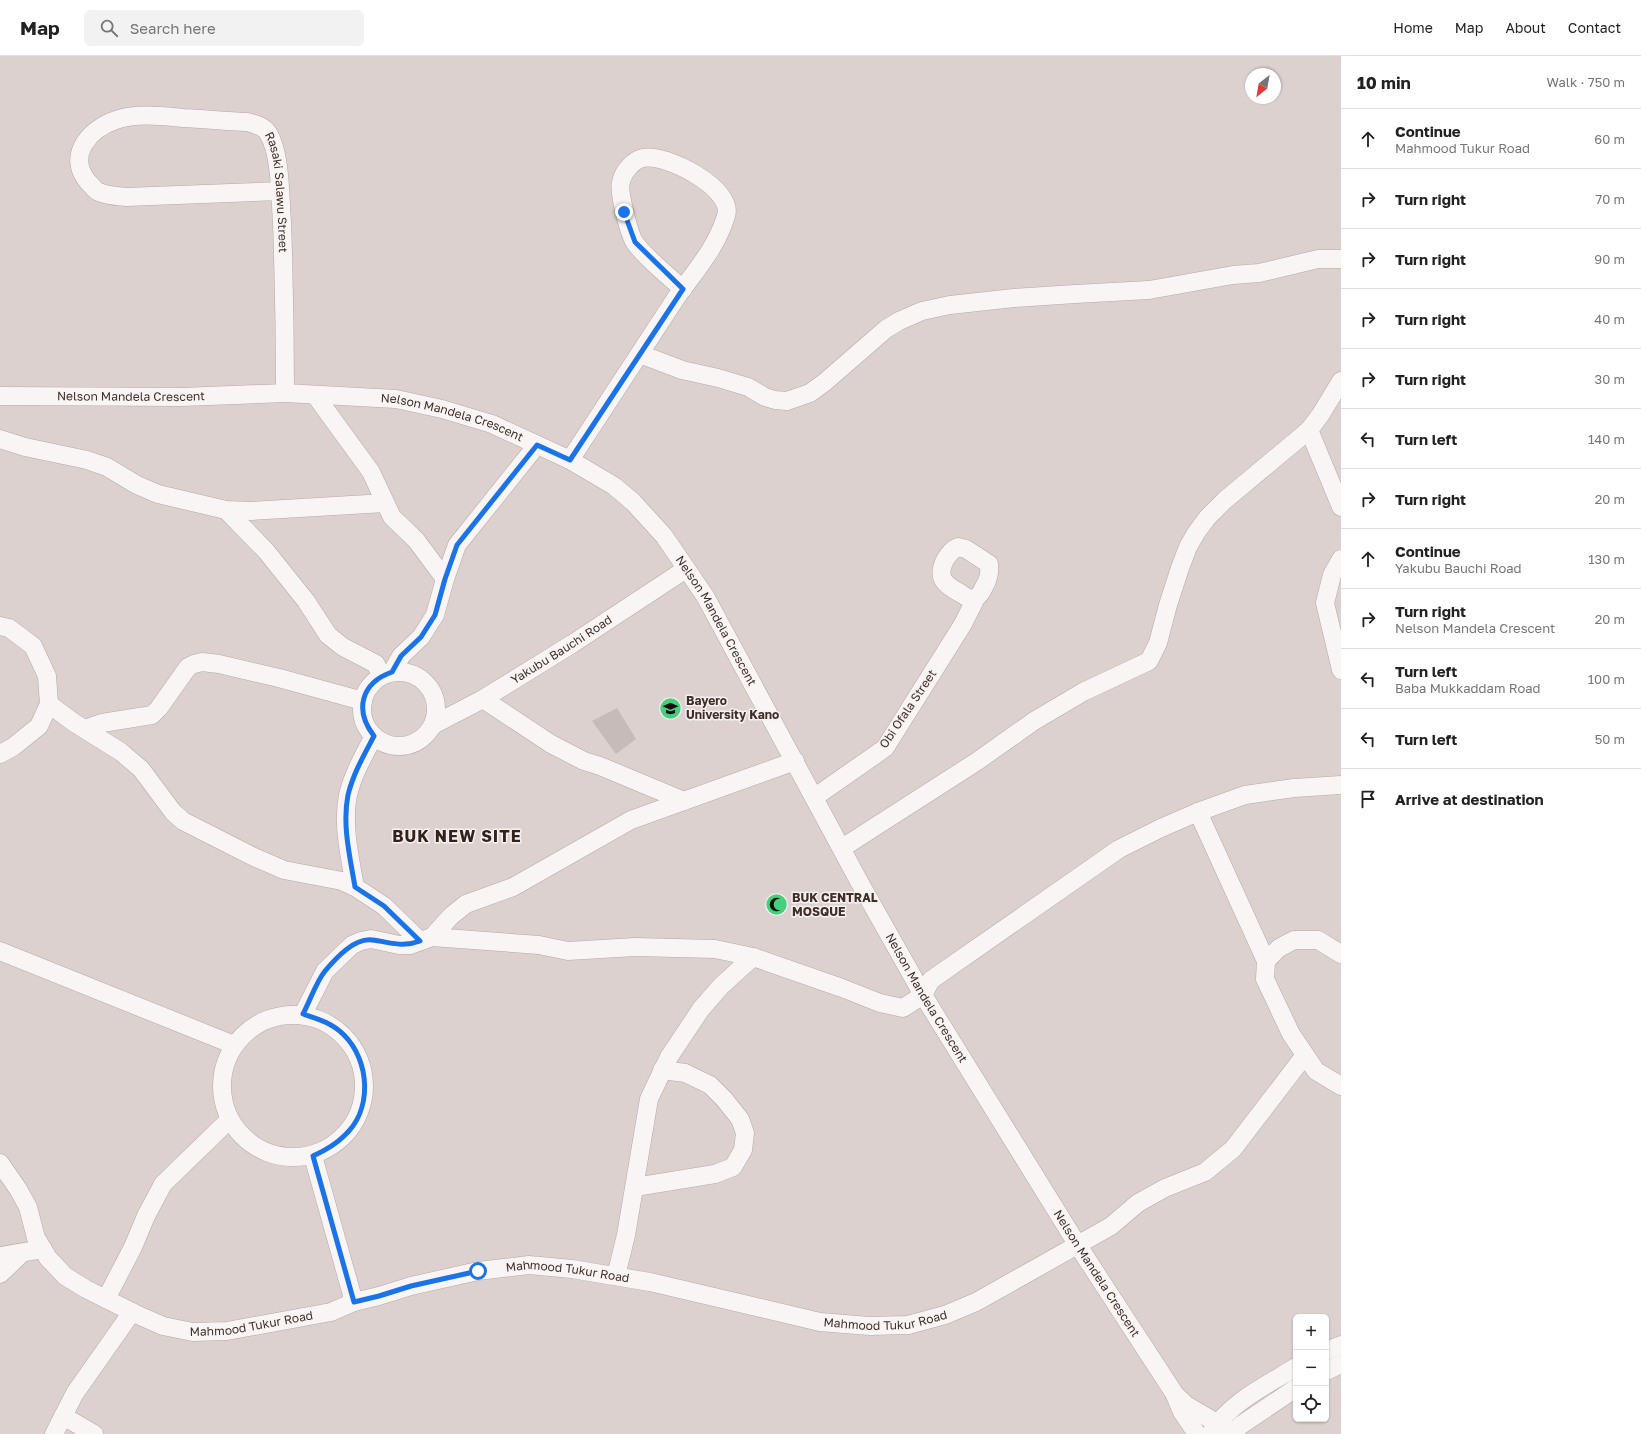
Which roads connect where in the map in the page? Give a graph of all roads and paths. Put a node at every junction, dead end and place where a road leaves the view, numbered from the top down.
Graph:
1 (280, 191) junction
2 (1341, 259) edge
3 (683, 289) junction
4 (640, 354) junction
5 (1341, 381) edge
6 (285, 394) junction
7 (316, 395) junction
8 (0, 396) edge
9 (1309, 430) junction
10 (0, 439) edge
11 (537, 445) junction
12 (570, 460) junction
13 (385, 503) junction
14 (1341, 508) edge
15 (226, 510) junction
16 (1341, 559) edge
17 (686, 569) junction
18 (445, 579) junction
19 (976, 598) dead end
20 (0, 626) edge
21 (1341, 670) edge
22 (387, 674) junction
23 (483, 700) junction
24 (363, 701) junction
25 (49, 704) junction
26 (433, 725) junction
27 (85, 729) junction
28 (374, 736) junction
29 (0, 754) edge
30 (795, 761) junction
31 (1341, 785) edge
32 (815, 797) junction
33 (684, 801) junction
34 (1198, 812) junction
35 (842, 848) junction
36 (355, 887) junction
37 (426, 939) junction
38 (0, 951) edge
39 (1341, 954) edge
40 (753, 957) junction
41 (1266, 961) junction
42 (923, 996) junction
43 (303, 1014) junction
44 (234, 1045) junction
45 (1305, 1055) junction
46 (662, 1070) junction
47 (1341, 1086) edge
48 (230, 1119) junction
49 (313, 1156) junction
50 (0, 1163) edge
51 (635, 1186) junction
52 (1077, 1244) junction
53 (43, 1250) junction
54 (21, 1254) junction
55 (0, 1256) edge
56 (0, 1274) edge
57 (616, 1276) junction
58 (106, 1299) junction
59 (354, 1302) junction
60 (132, 1312) junction
61 (1341, 1345) edge
62 (1328, 1350) edge
63 (1341, 1364) edge
64 (1293, 1369) edge
65 (1329, 1370) edge
66 (1293, 1390) edge
67 (1174, 1393) junction
68 (63, 1416) junction
69 (1214, 1429) edge
70 (1233, 1433) edge
71 (54, 1434) edge
72 (94, 1434) edge
73 (1197, 1434) edge

1 - 1 street, Rasaki Salawu Street
1 - 6 street, Rasaki Salawu Street
2 - 4 street
3 - 3 street
3 - 4 street
4 - 12 street
5 - 9 street
6 - 7 street, Nelson Mandela Crescent
6 - 8 street, Nelson Mandela Crescent
7 - 11 street, Nelson Mandela Crescent
7 - 13 street
9 - 14 street
9 - 35 street
10 - 15 street
11 - 12 street, Nelson Mandela Crescent
11 - 18 street
12 - 17 street, Nelson Mandela Crescent
13 - 15 street
13 - 18 street
15 - 22 street
16 - 21 street
17 - 23 street, Yakubu Bauchi Road
17 - 30 street, Nelson Mandela Crescent
18 - 22 street
19 - 32 street, Obi Ofala Street
20 - 25 street
22 - 24 street
22 - 26 street
23 - 26 street, Yakubu Bauchi Road
23 - 33 street
24 - 27 street
24 - 28 street
25 - 27 street
25 - 29 street
26 - 28 street
27 - 36 street
28 - 36 street
30 - 32 street, Nelson Mandela Crescent
30 - 33 street
31 - 34 street
32 - 35 street, Nelson Mandela Crescent
33 - 37 street
34 - 41 street
34 - 42 street
35 - 42 street, Nelson Mandela Crescent
36 - 37 street
37 - 40 street
37 - 43 street
38 - 44 street
39 - 41 street
40 - 42 street
40 - 46 street
41 - 45 street
42 - 52 street, Nelson Mandela Crescent
43 - 44 street
43 - 49 street
44 - 48 street
45 - 47 street
45 - 52 street, Mahmood Tukur Road
46 - 51 street
46 - 51 street
48 - 49 street
48 - 58 street
49 - 59 street
50 - 53 street, Mahmood Tukur Road
51 - 57 street
52 - 57 street, Mahmood Tukur Road
52 - 67 street, Nelson Mandela Crescent
53 - 54 street
53 - 58 street, Mahmood Tukur Road
54 - 55 street
54 - 56 street
57 - 59 street, Mahmood Tukur Road
58 - 60 street, Mahmood Tukur Road
59 - 60 street, Mahmood Tukur Road
60 - 68 street
61 - 62 street
63 - 65 street
64 - 69 street
66 - 70 street
67 - 69 street
67 - 73 street
68 - 71 street
68 - 72 street
69 - 70 street

